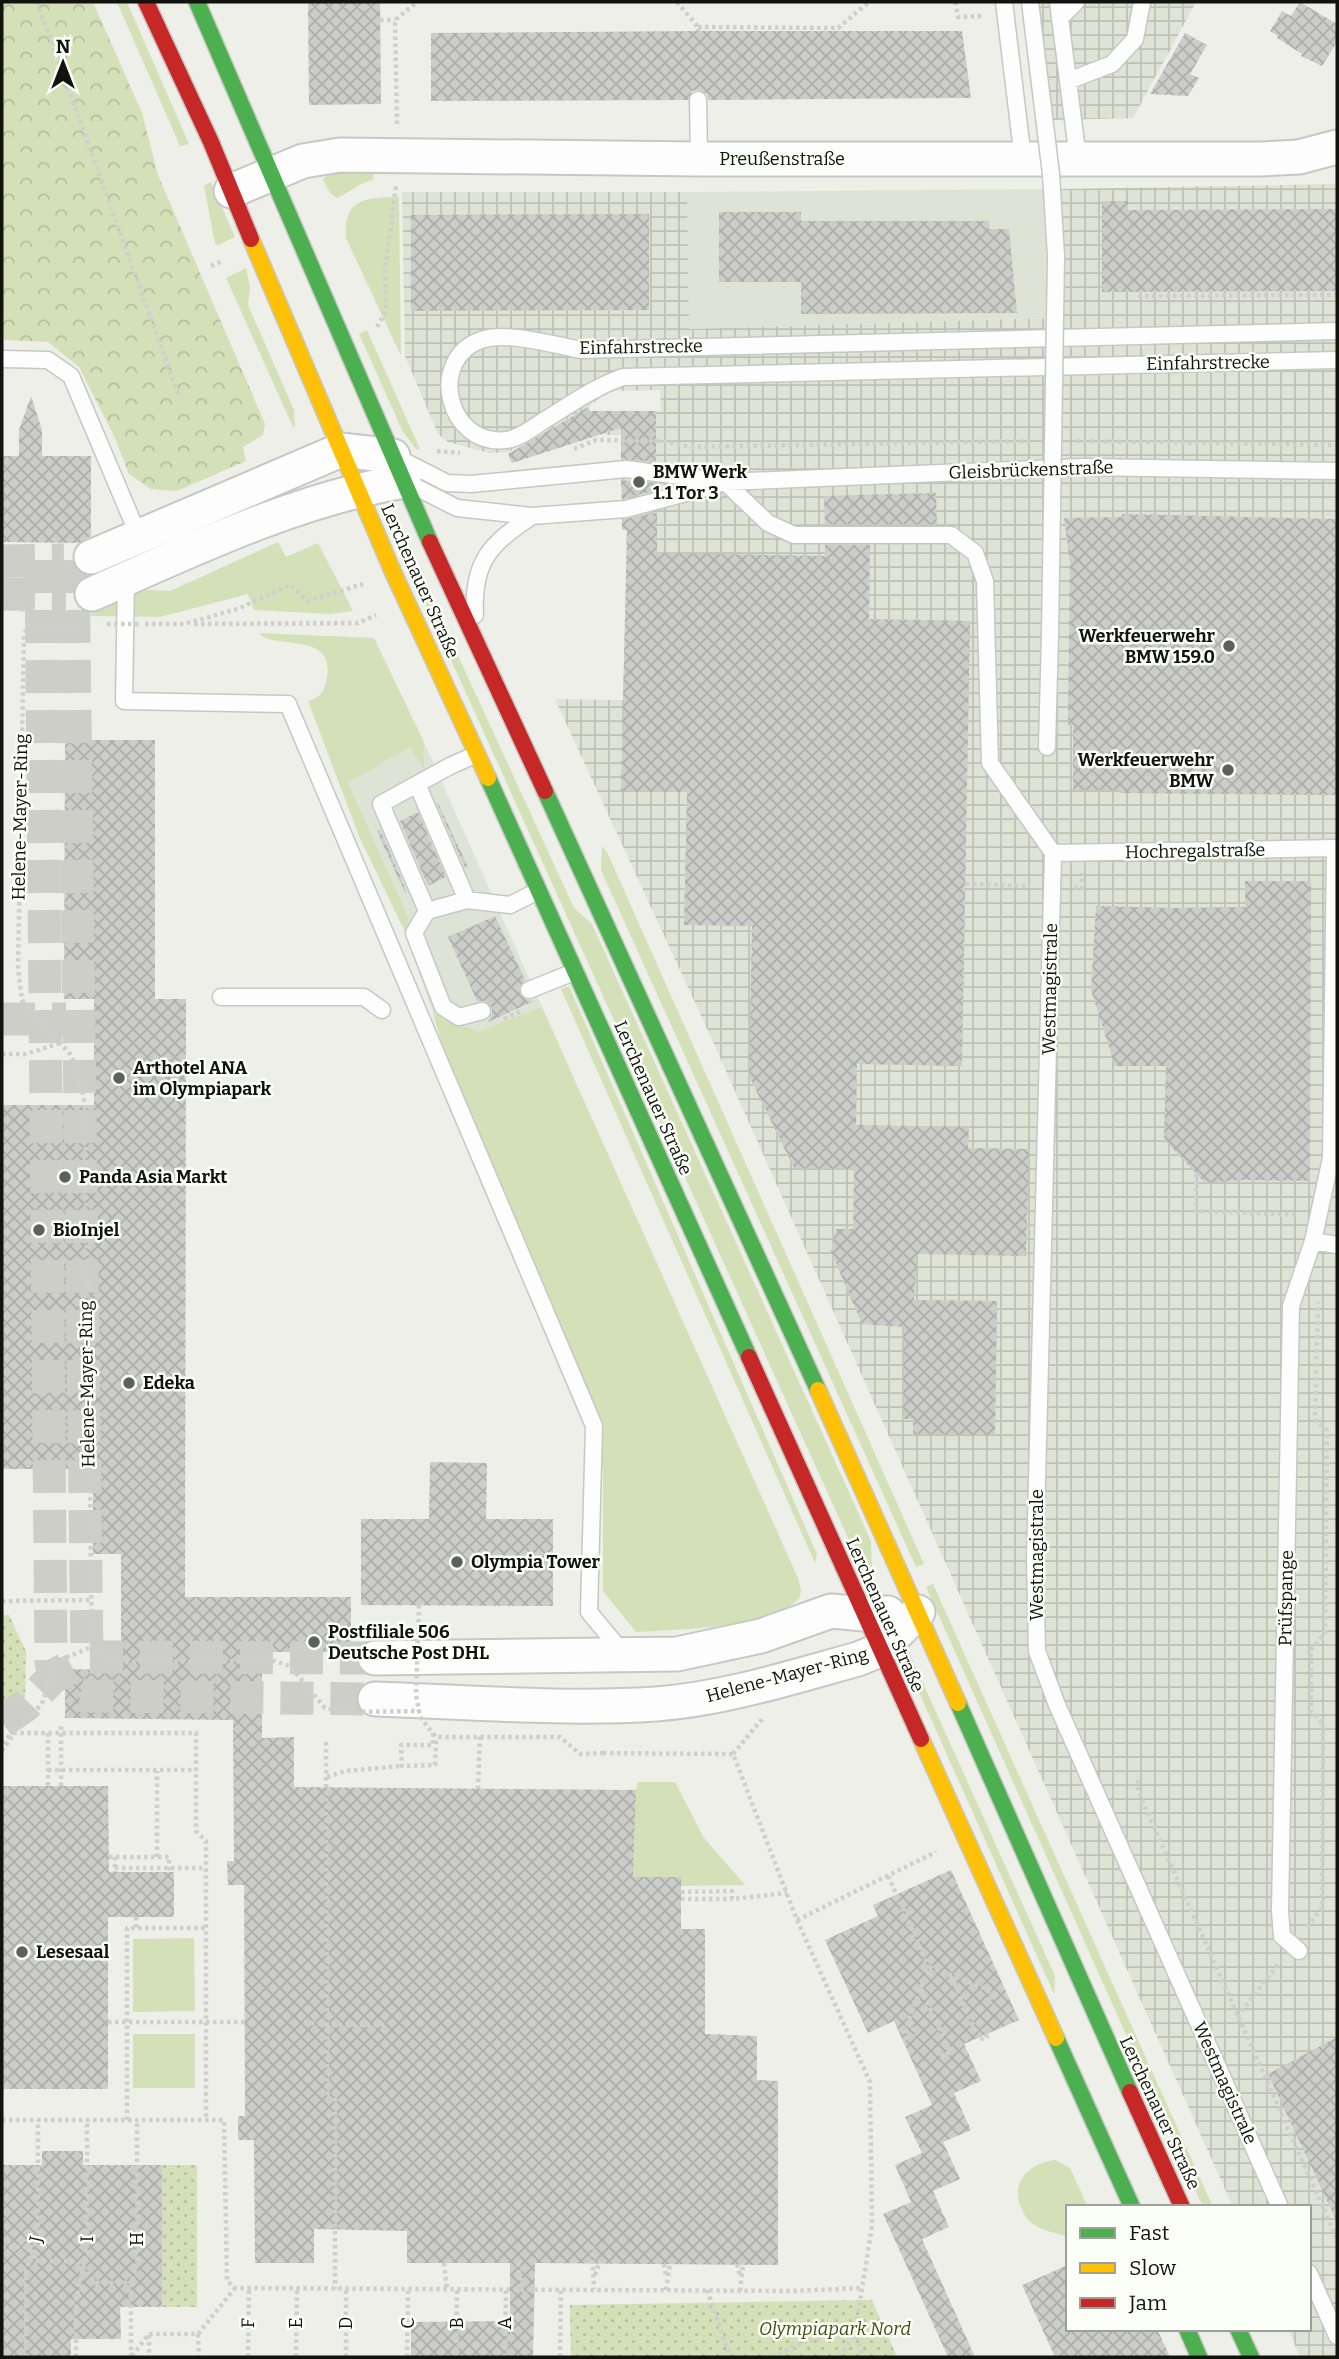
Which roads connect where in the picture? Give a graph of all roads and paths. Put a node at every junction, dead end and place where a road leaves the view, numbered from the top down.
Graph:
1 (37, 2) edge
2 (146, 2) edge
3 (197, 2) edge
4 (417, 2) edge
5 (677, 2) edge
6 (869, 2) edge
7 (955, 2) edge
8 (1030, 2) edge
9 (1076, 2) edge
10 (1142, 2) edge
11 (1005, 8) edge
12 (1059, 10) edge
13 (380, 20) dead end
14 (395, 20) junction
15 (1068, 81) junction
16 (698, 100) dead end
17 (1337, 147) edge
18 (398, 155) junction
19 (699, 159) junction
20 (1023, 159) junction
21 (1078, 159) junction
22 (273, 174) junction
23 (231, 191) junction
24 (1337, 295) edge
25 (1138, 296) dead end
26 (377, 327) dead end
27 (1337, 331) edge
28 (2, 359) edge
29 (1337, 360) edge
30 (179, 396) dead end
31 (662, 441) dead end
32 (1044, 441) dead end
33 (1072, 441) dead end
34 (1337, 445) edge
35 (341, 450) junction
36 (399, 468) junction
37 (1337, 471) edge
38 (725, 482) junction
39 (358, 489) junction
40 (532, 516) junction
41 (138, 535) junction
42 (91, 557) tunnel mouth
43 (140, 572) junction
44 (356, 587) dead end
45 (92, 594) tunnel mouth
46 (2, 602) edge
47 (380, 613) dead end
48 (107, 624) dead end
49 (185, 624) junction
50 (30, 625) junction
51 (69, 625) dead end
52 (477, 642) junction
53 (1047, 747) dead end
54 (477, 754) junction
55 (417, 784) junction
56 (1336, 848) edge
57 (1054, 853) junction
58 (538, 891) junction
59 (467, 900) junction
60 (427, 911) junction
61 (574, 972) junction
62 (529, 990) dead end
63 (221, 997) dead end
64 (382, 1010) dead end
65 (482, 1011) dead end
66 (60, 1043) junction
67 (2, 1054) edge
68 (1196, 1174) dead end
69 (1319, 1216) junction
70 (1314, 1241) junction
71 (1337, 1245) edge
72 (1318, 1297) dead end
73 (91, 1600) junction
74 (2, 1601) edge
75 (419, 1605) dead end
76 (918, 1612) junction
77 (864, 1614) junction
78 (92, 1647) junction
79 (880, 1650) junction
80 (626, 1656) junction
81 (375, 1658) tunnel mouth
82 (481, 1702) junction
83 (361, 1706) junction
84 (593, 1706) junction
85 (419, 1711) junction
86 (765, 1715) dead end
87 (61, 1725) dead end
88 (14, 1733) junction
89 (48, 1733) junction
90 (436, 1737) junction
91 (326, 1742) dead end
92 (2, 1744) edge
93 (433, 1745) dead end
94 (2, 1751) edge
95 (733, 1754) junction
96 (402, 1766) junction
97 (48, 1770) junction
98 (157, 1770) junction
99 (196, 1770) junction
100 (326, 1777) junction
101 (1138, 1780) dead end
102 (48, 1786) dead end
103 (61, 1786) dead end
104 (478, 1789) dead end
105 (946, 1847) dead end
106 (157, 1857) junction
107 (206, 1868) junction
108 (169, 1872) dead end
109 (888, 1876) junction
110 (681, 1892) dead end
111 (787, 1893) junction
112 (681, 1899) dead end
113 (732, 1899) junction
114 (1322, 1908) dead end
115 (136, 1917) dead end
116 (797, 1920) junction
117 (136, 1928) junction
118 (206, 1928) junction
119 (1299, 1951) dead end
120 (929, 1967) junction
121 (951, 1976) junction
122 (921, 1989) junction
123 (987, 1989) junction
124 (1003, 1999) dead end
125 (993, 2003) dead end
126 (909, 2020) junction
127 (108, 2022) dead end
128 (127, 2022) junction
129 (206, 2022) junction
130 (244, 2022) dead end
131 (304, 2022) dead end
132 (327, 2025) junction
133 (387, 2025) dead end
134 (983, 2029) dead end
135 (916, 2035) dead end
136 (905, 2040) dead end
137 (940, 2050) dead end
138 (2, 2120) edge
139 (38, 2120) junction
140 (87, 2120) junction
141 (127, 2120) junction
142 (137, 2120) junction
143 (206, 2120) junction
144 (1131, 2205) edge
145 (1181, 2205) edge
146 (1279, 2205) edge
147 (1337, 2239) edge
148 (592, 2246) dead end
149 (2, 2247) edge
150 (32, 2254) junction
151 (448, 2263) dead end
152 (521, 2263) dead end
153 (599, 2264) dead end
154 (667, 2264) dead end
155 (740, 2264) dead end
156 (83, 2268) junction
157 (594, 2276) junction
158 (1311, 2278) edge
159 (131, 2283) junction
160 (235, 2288) junction
161 (248, 2288) junction
162 (297, 2288) junction
163 (862, 2288) junction
164 (335, 2289) junction
165 (346, 2289) junction
166 (408, 2289) junction
167 (447, 2289) junction
168 (457, 2289) junction
169 (506, 2289) junction
170 (521, 2289) junction
171 (561, 2289) junction
172 (594, 2289) junction
173 (666, 2290) junction
174 (707, 2290) junction
175 (740, 2291) junction
176 (1187, 2331) edge
177 (1239, 2331) edge
178 (855, 2333) junction
179 (149, 2334) junction
180 (198, 2334) junction
181 (1337, 2336) edge
182 (26, 2357) edge
183 (76, 2357) edge
184 (131, 2357) edge
185 (149, 2357) edge
186 (199, 2357) edge
187 (248, 2357) edge
188 (296, 2357) edge
189 (346, 2357) edge
190 (407, 2357) edge
191 (456, 2357) edge
192 (505, 2357) edge
193 (560, 2357) edge
194 (730, 2357) edge
195 (772, 2357) edge
196 (841, 2357) edge
197 (863, 2357) edge
198 (1199, 2357) edge
199 (1251, 2357) edge

1 - 30 path
2 - 23 main road, Lerchenauer Straße
3 - 22 main road, Lerchenauer Straße
4 - 14 path
5 - 6 path
7 - 11 path
8 - 53 lane, bridge
9 - 12 lane
10 - 15 lane
11 - 20 lane
12 - 15 lane
13 - 14 path
14 - 18 path
15 - 21 lane
16 - 19 lane
17 - 21 street, Preußenstraße
18 - 19 street, Preußenstraße
18 - 22 street, Preußenstraße
18 - 26 path
19 - 20 street, Preußenstraße
20 - 21 street, Preußenstraße
22 - 23 street, Preußenstraße
22 - 36 main road, Lerchenauer Straße
23 - 35 main road, Lerchenauer Straße
24 - 25 path
27 - 29 lane, Einfahrstrecke
28 - 41 lane
31 - 32 path
33 - 34 path
35 - 36 street
35 - 39 main road, Lerchenauer Straße
35 - 41 street
36 - 38 lane
36 - 39 street
36 - 40 lane
36 - 52 main road, Lerchenauer Straße
37 - 38 lane, Gleisbrückenstraße
38 - 40 lane
38 - 57 lane
39 - 43 street
39 - 54 main road, Lerchenauer Straße
40 - 52 lane
41 - 42 street
41 - 43 lane
43 - 45 street
43 - 80 lane
44 - 49 path
46 - 50 path
47 - 49 path
48 - 49 path, bridge
50 - 51 path
50 - 66 path, Helene-Mayer-Ring
52 - 76 main road, Lerchenauer Straße
54 - 55 lane
54 - 58 main road, Lerchenauer Straße
55 - 59 lane
55 - 60 lane
56 - 57 lane, Hochregalstraße
56 - 69 lane, Prüfspange
57 - 146 lane, Westmagistrale
58 - 59 lane
58 - 61 main road, Lerchenauer Straße
59 - 60 lane
60 - 65 lane
61 - 62 lane
61 - 77 main road, Lerchenauer Straße
63 - 64 lane
66 - 67 path
66 - 73 path, Helene-Mayer-Ring
68 - 69 path
69 - 70 lane, Prüfspange
70 - 71 lane
70 - 119 lane, Prüfspange
72 - 114 path
73 - 74 path
73 - 78 path, Helene-Mayer-Ring
75 - 85 path, bridge
76 - 77 street
76 - 79 street, Helene-Mayer-Ring
76 - 145 main road, Lerchenauer Straße
77 - 79 main road, Lerchenauer Straße
77 - 80 street
78 - 83 path
78 - 88 path
79 - 84 street, Helene-Mayer-Ring
79 - 144 main road, Lerchenauer Straße
80 - 81 street
80 - 84 street
82 - 83 street, Helene-Mayer-Ring
82 - 84 street, Helene-Mayer-Ring
82 - 104 path
83 - 85 path, bridge
85 - 90 path, bridge
86 - 95 path
87 - 103 path, bridge
88 - 89 path
88 - 92 path
88 - 94 path
89 - 97 path
89 - 99 path
90 - 95 path, bridge
90 - 96 path
91 - 100 path
93 - 96 path
95 - 111 path
96 - 100 path
97 - 98 path
97 - 102 path
98 - 99 path
98 - 106 path
99 - 107 path
100 - 132 path
101 - 147 path
105 - 109 path
106 - 107 path
106 - 108 path
107 - 118 path
109 - 116 path
109 - 120 path
110 - 113 path
111 - 113 path
111 - 116 path
112 - 113 path
115 - 117 path
116 - 163 path
117 - 118 path
117 - 128 path
118 - 129 path
120 - 121 path
120 - 122 path
121 - 123 path
121 - 134 path
122 - 126 path
122 - 137 path
123 - 124 path
123 - 125 path
126 - 135 path
126 - 136 path
127 - 128 path
128 - 129 path
128 - 141 path
129 - 130 path
129 - 143 path
131 - 132 path
132 - 133 path
132 - 164 path
138 - 139 path
139 - 140 path
139 - 150 path, J
140 - 141 path
140 - 156 path, I
141 - 142 path
142 - 143 path
142 - 159 path, H
143 - 160 path
148 - 157 path
149 - 150 path
150 - 156 path
150 - 182 path, J
151 - 167 path
152 - 170 path
153 - 157 path
154 - 173 path
155 - 175 path
156 - 159 path
156 - 183 path, I
157 - 172 path
158 - 181 lane
159 - 184 path, H
160 - 161 path
160 - 180 path
161 - 162 path
161 - 187 path, F
162 - 164 path
162 - 188 path, E
163 - 175 path
163 - 178 path
164 - 165 path
165 - 166 path
165 - 189 path, D
166 - 167 path
166 - 190 path, C
167 - 168 path
168 - 169 path
168 - 191 path, B
169 - 170 path
169 - 192 path, A
170 - 171 path
171 - 172 path
171 - 193 path
172 - 173 path
173 - 174 path
174 - 175 path
174 - 194 path
176 - 198 main road
177 - 199 main road
178 - 195 path
178 - 196 path
178 - 197 path
179 - 180 path
179 - 184 path
179 - 185 path
180 - 186 path

